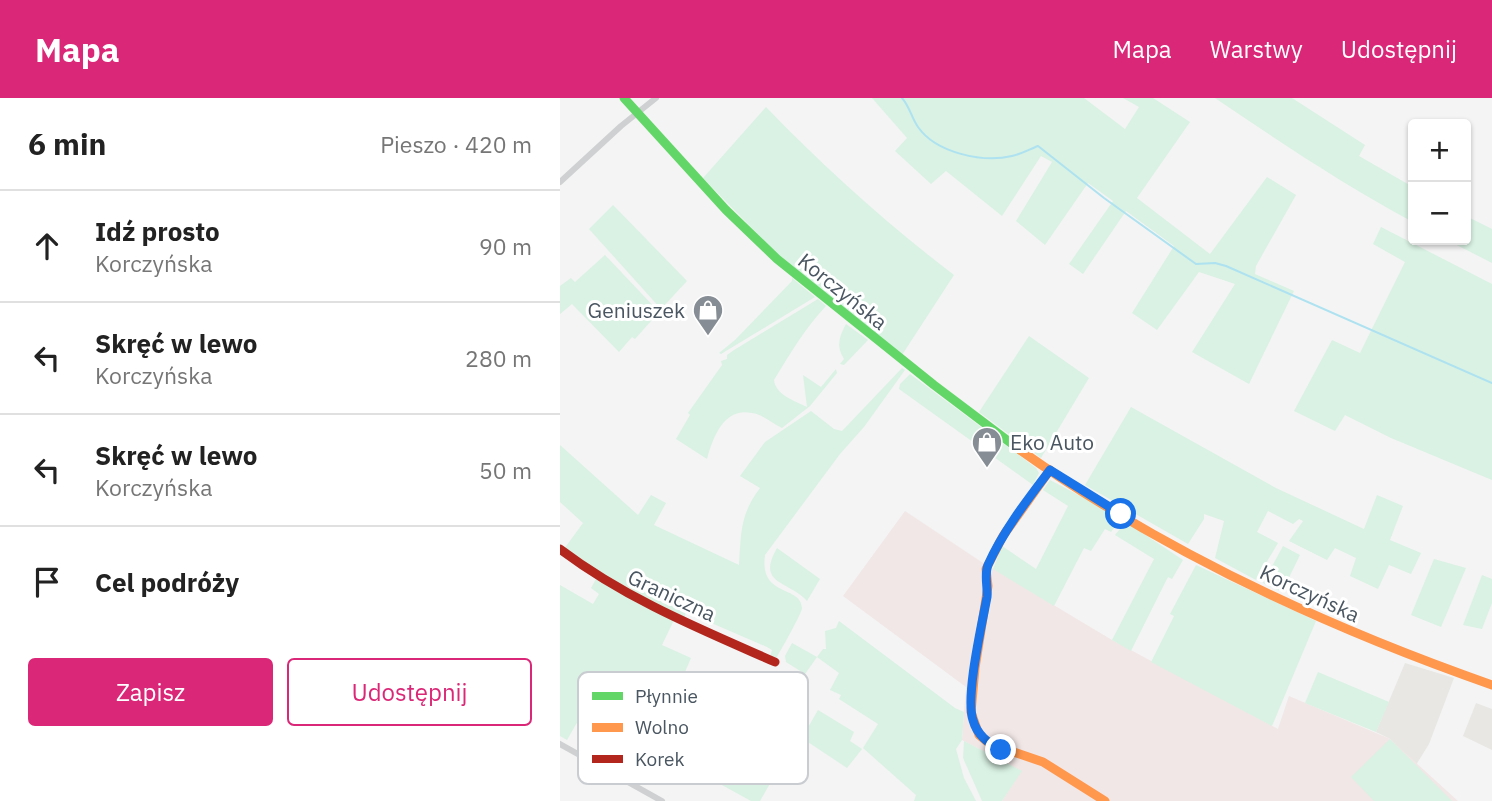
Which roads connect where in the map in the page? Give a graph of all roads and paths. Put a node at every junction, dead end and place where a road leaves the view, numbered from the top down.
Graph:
1 (624, 98) edge
2 (656, 98) edge
3 (638, 112) junction
4 (560, 182) edge
5 (1050, 470) junction
6 (560, 549) edge
7 (775, 662) dead end
8 (1492, 685) edge
9 (560, 744) edge
10 (578, 754) edge
11 (632, 784) edge
12 (662, 801) edge
13 (1105, 801) edge

1 - 3 main road, Korczyńska
2 - 3 street
3 - 4 street
3 - 5 main road, Korczyńska
5 - 8 main road, Korczyńska
5 - 13 main road
6 - 7 main road, Graniczna
9 - 10 street
11 - 12 street

